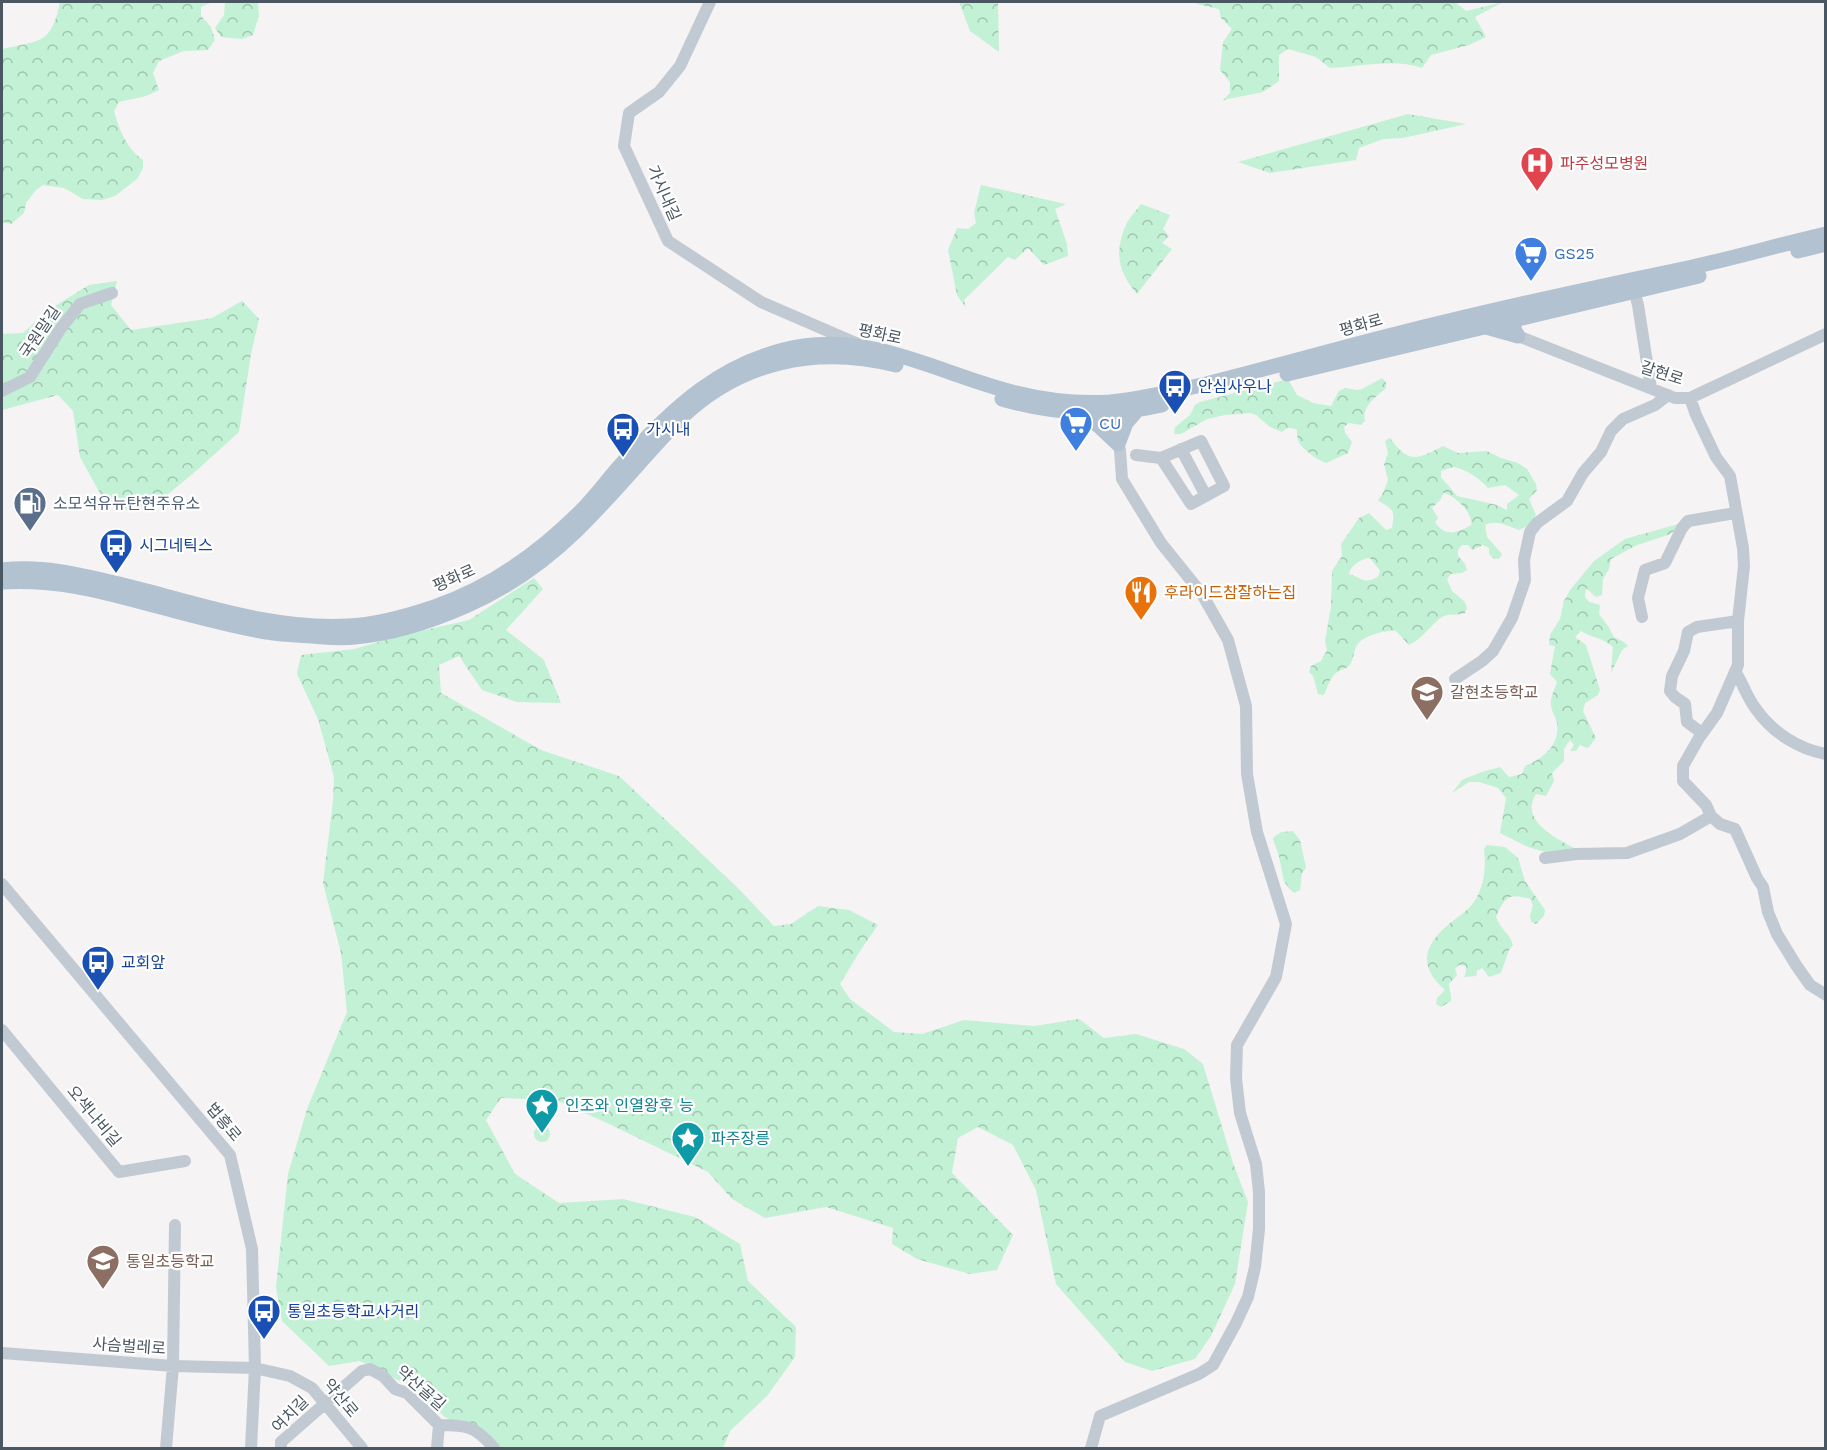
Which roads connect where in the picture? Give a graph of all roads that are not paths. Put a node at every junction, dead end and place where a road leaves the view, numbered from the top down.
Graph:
1 (710, 2) edge
2 (1826, 234) edge
3 (1826, 244) edge
4 (1632, 285) junction
5 (112, 293) dead end
6 (1516, 318) junction
7 (1483, 326) junction
8 (1826, 334) edge
9 (1518, 336) junction
10 (865, 346) junction
11 (1651, 388) junction
12 (2, 391) edge
13 (1668, 395) junction
14 (1690, 398) junction
15 (1107, 407) junction
16 (1138, 409) junction
17 (1079, 412) junction
18 (1118, 444) junction
19 (1181, 449) junction
20 (1136, 455) dead end
21 (1161, 458) junction
22 (1206, 496) junction
23 (1735, 513) junction
24 (2, 570) edge
25 (2, 582) edge
26 (1642, 616) dead end
27 (1738, 621) junction
28 (1735, 671) junction
29 (1455, 679) dead end
30 (1702, 733) junction
31 (1826, 754) edge
32 (1711, 816) junction
33 (1545, 858) dead end
34 (2, 884) edge
35 (1826, 995) edge
36 (2, 1030) edge
37 (185, 1161) dead end
38 (175, 1225) dead end
39 (2, 1353) edge
40 (173, 1366) junction
41 (255, 1368) junction
42 (324, 1403) junction
43 (438, 1425) junction
44 (166, 1449) edge
45 (251, 1449) edge
46 (281, 1449) edge
47 (362, 1449) edge
48 (437, 1449) edge
49 (494, 1449) edge
50 (1091, 1449) edge

1 - 10 street, 가시내길
2 - 4 main road, 평화로
3 - 4 main road, 평화로
4 - 6 main road, 평화로
4 - 11 street
4 - 15 main road, 평화로
5 - 12 street, 국원말길
6 - 7 main road, 평화로
6 - 9 main road
7 - 9 main road
7 - 16 main road, 평화로
8 - 14 street, 갈현로
9 - 11 street, 갈현로
10 - 15 main road, 평화로
10 - 24 main road, 평화로
11 - 13 street, 갈현로
13 - 14 street, 갈현로
13 - 29 street
14 - 23 street
15 - 16 main road, 평화로
15 - 17 main road, 평화로
15 - 18 street
16 - 18 main road
17 - 18 main road
17 - 25 main road, 평화로
18 - 50 street
19 - 21 street
19 - 22 street
19 - 22 street
20 - 21 street
21 - 22 street
23 - 26 street
23 - 27 street
27 - 28 street
27 - 30 street
28 - 30 street
28 - 31 street
30 - 32 street
32 - 33 street
32 - 35 street
34 - 41 street, 법흥로
36 - 37 street, 오색나비길
38 - 40 street
39 - 40 street, 사슴벌레로
40 - 41 street, 사슴벌레로
40 - 44 street
41 - 42 street, 약산로
41 - 45 street, 법흥로
42 - 43 street, 약산골길
42 - 46 street, 여치길
42 - 47 street, 약산로
43 - 48 street, 약산골길
43 - 49 street, 약산골길

